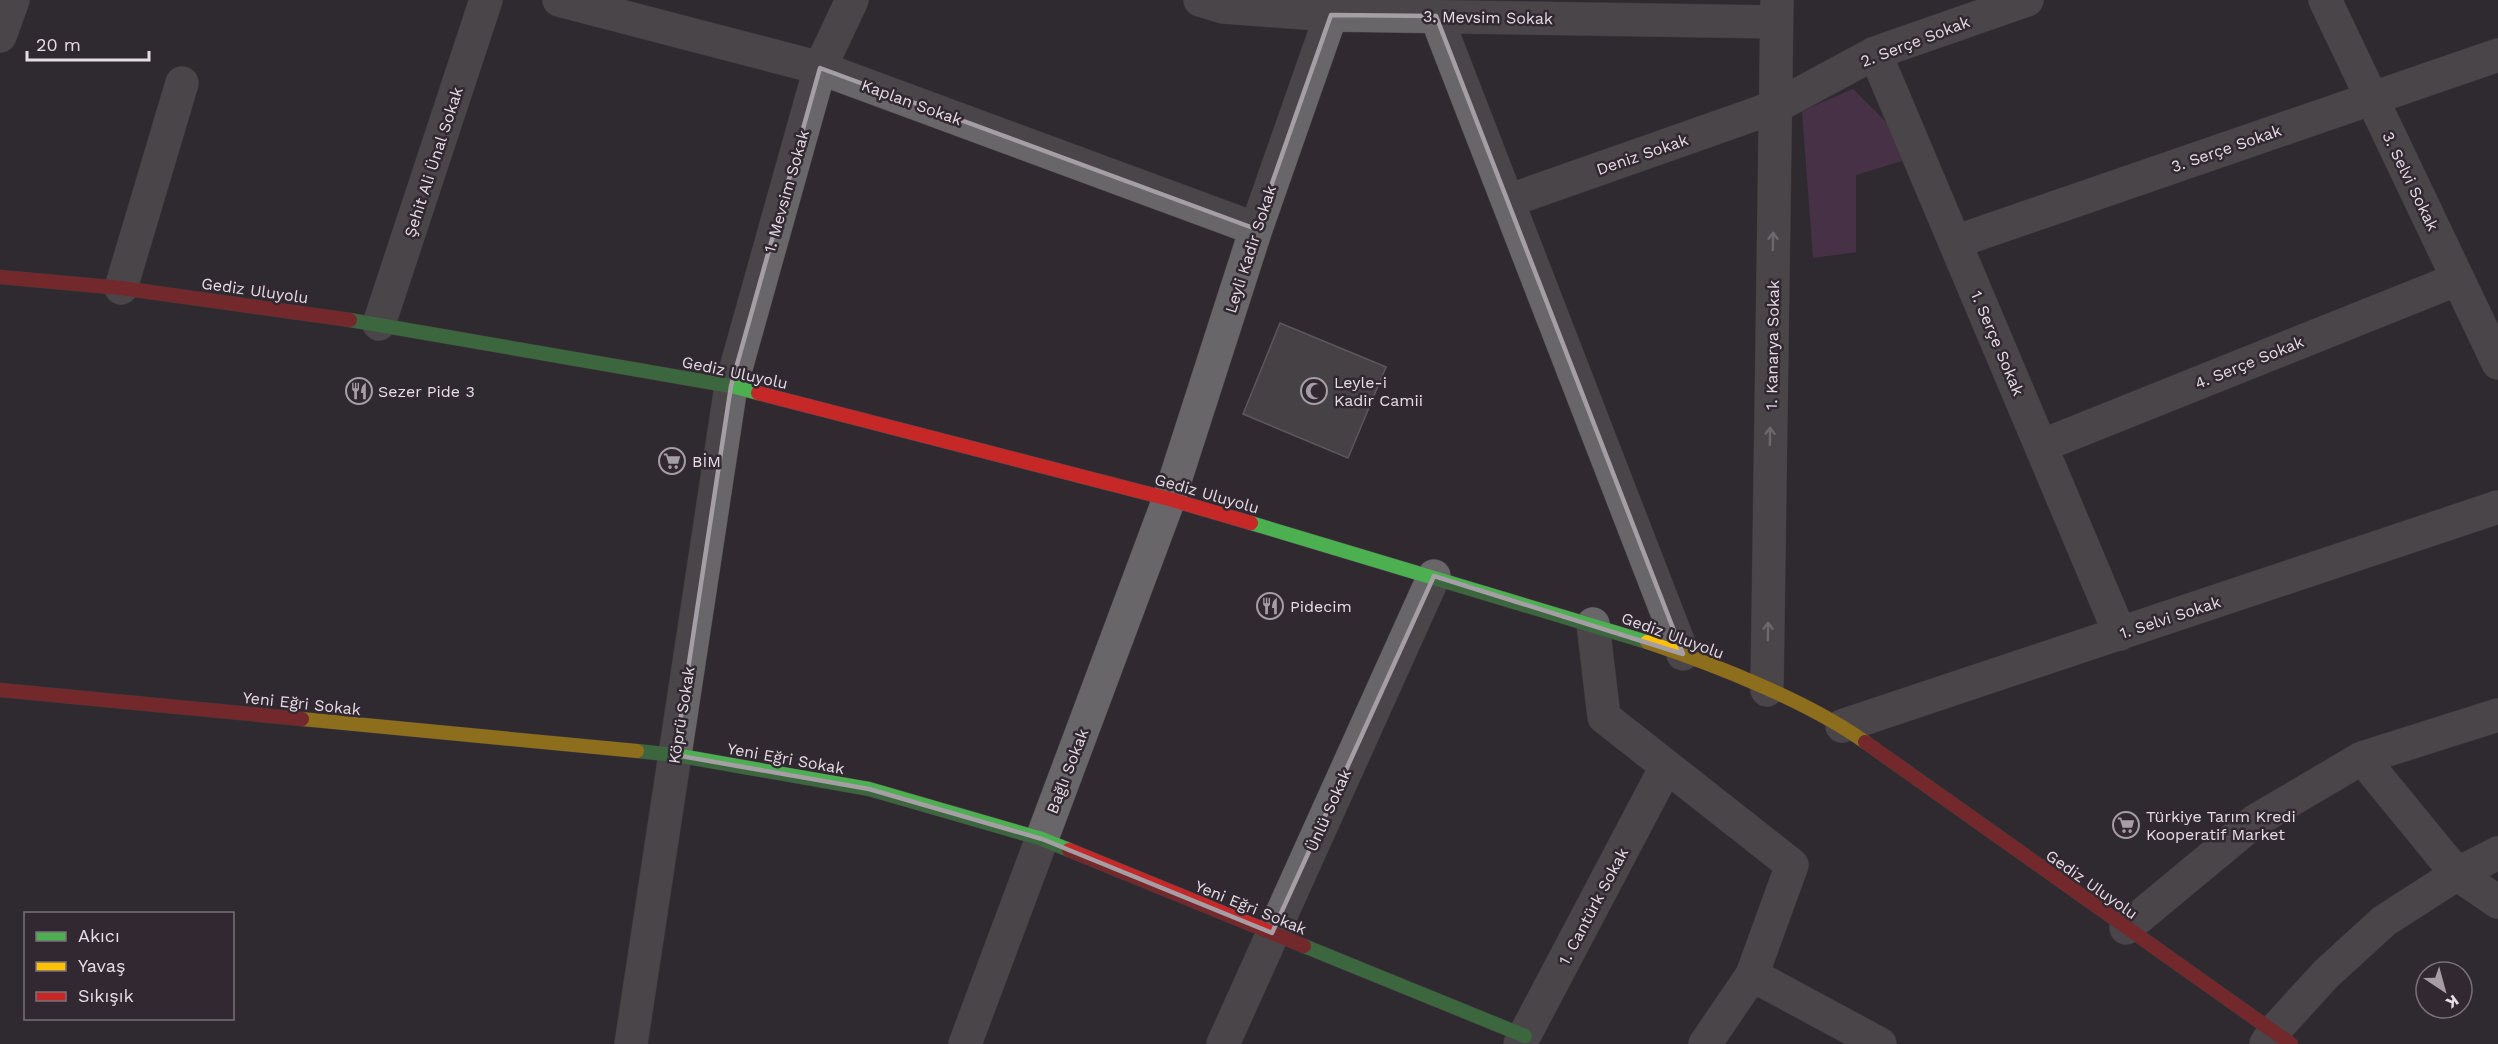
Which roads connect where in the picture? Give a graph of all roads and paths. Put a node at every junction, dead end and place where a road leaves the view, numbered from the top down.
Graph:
1 (13, 0) edge
2 (486, 0) edge
3 (559, 0) edge
4 (852, 0) edge
5 (1200, 0) edge
6 (2027, 0) edge
7 (2325, 0) edge
8 (1330, 7) edge
9 (1449, 11) edge
10 (1777, 11) edge
11 (0, 36) edge
12 (1875, 53) junction
13 (2498, 55) edge
14 (820, 68) junction
15 (182, 83) dead end
16 (2372, 99) junction
17 (1775, 107) junction
18 (1508, 201) junction
19 (1256, 230) junction
20 (1955, 242) junction
21 (0, 277) edge
22 (2458, 279) junction
23 (121, 288) junction
24 (379, 324) junction
25 (2494, 344) edge
26 (731, 386) junction
27 (2041, 446) junction
28 (1169, 499) junction
29 (2498, 507) edge
30 (1434, 576) junction
31 (1593, 624) junction
32 (2120, 634) junction
33 (1683, 654) junction
34 (0, 690) edge
35 (1767, 690) junction
36 (2498, 715) edge
37 (1842, 726) junction
38 (675, 755) junction
39 (2362, 758) junction
40 (1666, 767) junction
41 (1042, 839) junction
42 (2498, 853) edge
43 (2457, 873) junction
44 (2498, 902) edge
45 (2126, 928) junction
46 (1272, 933) junction
47 (1752, 975) junction
48 (1523, 1040) edge
49 (2277, 1040) edge
50 (631, 1044) edge
51 (965, 1044) edge
52 (1222, 1044) edge
53 (1705, 1044) edge
54 (1880, 1044) edge

1 - 11 street
2 - 24 street, Şehit Ali Ünal Sokak
3 - 14 street, Kaplan Sokak
4 - 14 street, 1. Mevsim Sokak
5 - 8 street, 3. Mevsim Sokak
6 - 12 street, 2. Serçe Sokak
7 - 16 street, 3. Selvi Sokak
8 - 9 street, 3. Mevsim Sokak
8 - 19 street, Leyli Kadir Sokak
9 - 10 street, 3. Mevsim Sokak
9 - 18 street
10 - 17 street, 1. Kanarya Sokak
12 - 17 street, 2. Serçe Sokak
12 - 20 street, 1. Serçe Sokak
13 - 16 street, 3. Serçe Sokak
14 - 19 street, Kaplan Sokak
14 - 26 street, 1. Mevsim Sokak
15 - 23 street
16 - 20 street, 3. Serçe Sokak
16 - 22 street, 3. Selvi Sokak
17 - 18 street, Deniz Sokak
35 -> 17 street, 1. Kanarya Sokak
18 - 33 street
19 - 28 street, Leyli Kadir Sokak
20 - 27 street, 1. Serçe Sokak
21 - 23 street, Gediz Uluyolu
22 - 25 street, 3. Selvi Sokak
22 - 27 street, 4. Serçe Sokak
23 - 24 street, Gediz Uluyolu
24 - 26 street, Gediz Uluyolu
26 - 28 street, Gediz Uluyolu
26 - 38 street, Köprü Sokak
27 - 32 street, 1. Serçe Sokak
28 - 30 street, Gediz Uluyolu
28 - 41 street, Bağlı Sokak
29 - 32 street, 1. Selvi Sokak
30 - 31 street, Gediz Uluyolu
30 - 46 street, Ünlü Sokak
31 - 33 street, Gediz Uluyolu
31 - 40 street
32 - 37 street, 1. Selvi Sokak
33 - 35 street, Gediz Uluyolu
34 - 38 street, Yeni Eğri Sokak
35 - 37 street, Gediz Uluyolu
36 - 39 street
37 - 45 street, Gediz Uluyolu
38 - 41 street, Yeni Eğri Sokak
38 - 50 street, Köprü Sokak
39 - 43 street
39 - 45 street
40 - 47 street
40 - 48 street, 1. Cantürk Sokak
41 - 46 street, Yeni Eğri Sokak
41 - 51 street, Bağlı Sokak
42 - 43 street
43 - 44 street
43 - 49 street
45 - 49 street, Gediz Uluyolu
46 - 48 street, Yeni Eğri Sokak
46 - 52 street, Ünlü Sokak
47 - 53 street
47 - 54 street

